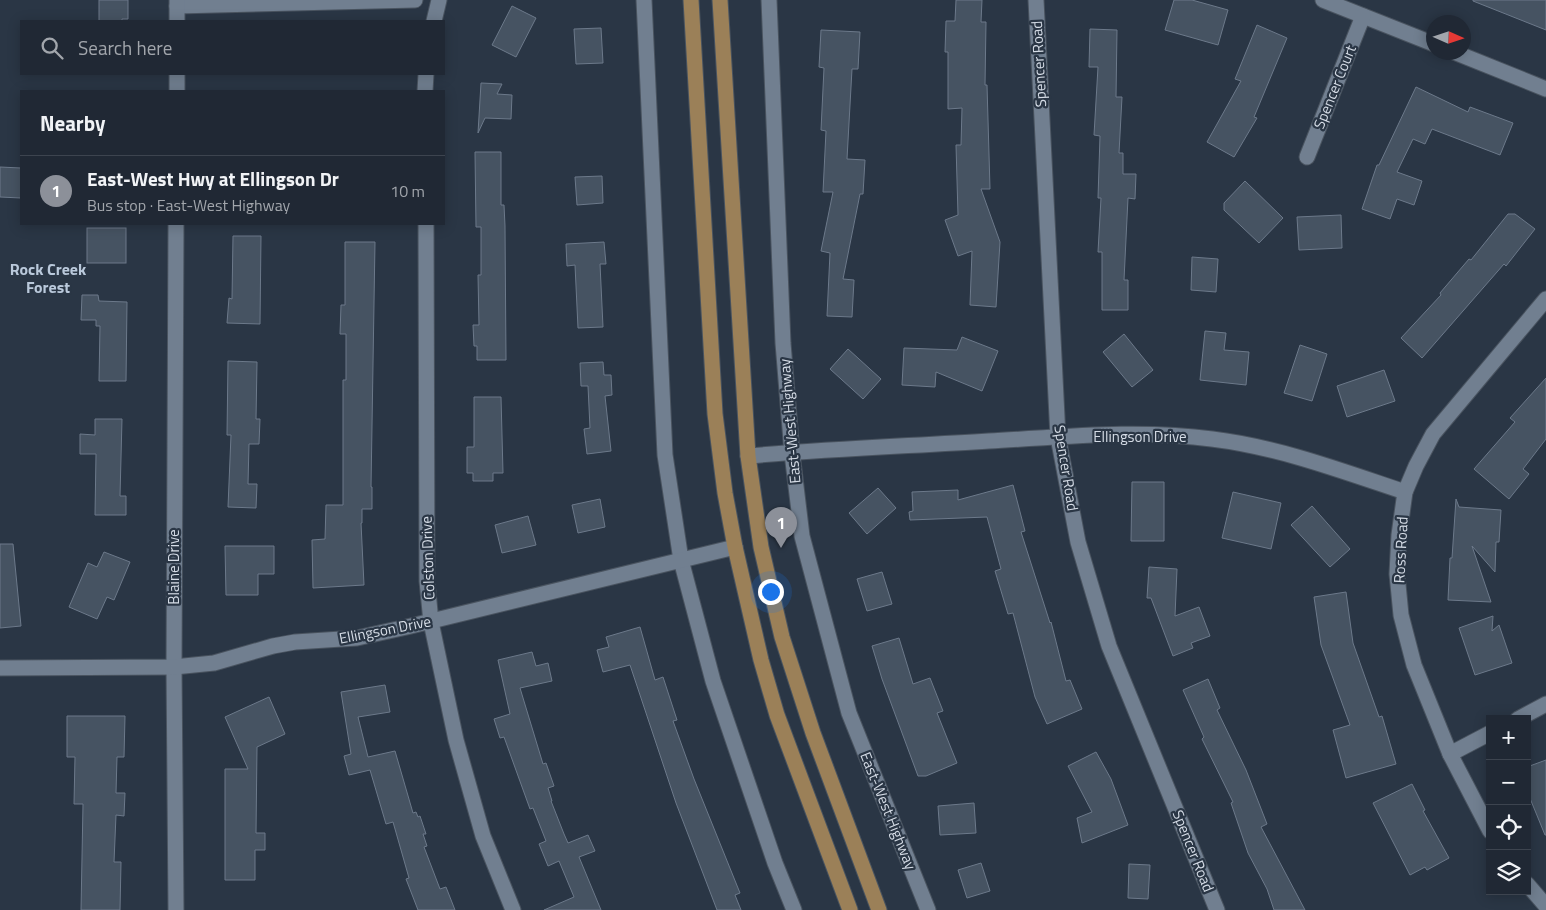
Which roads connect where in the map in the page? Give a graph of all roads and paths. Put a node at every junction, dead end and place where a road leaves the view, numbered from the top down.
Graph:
1 (415, 0) edge
2 (439, 0) edge
3 (644, 0) edge
4 (691, 0) edge
5 (720, 0) edge
6 (769, 0) edge
7 (1036, 0) edge
8 (1323, 0) edge
9 (177, 3) edge
10 (1363, 16) junction
11 (177, 20) edge
12 (434, 20) edge
13 (1426, 41) edge
14 (1471, 59) edge
15 (177, 75) edge
16 (426, 75) edge
17 (1546, 89) edge
18 (176, 90) edge
19 (426, 90) edge
20 (1307, 157) dead end
21 (176, 225) edge
22 (426, 225) edge
23 (1546, 298) edge
24 (1058, 437) junction
25 (792, 452) junction
26 (748, 456) junction
27 (1405, 492) junction
28 (735, 547) junction
29 (681, 560) junction
30 (430, 622) junction
31 (174, 667) junction
32 (0, 668) edge
33 (1546, 704) edge
34 (1525, 715) edge
35 (1486, 735) edge
36 (1450, 754) junction
37 (1486, 823) edge
38 (1531, 889) edge
39 (1546, 906) edge
40 (176, 910) edge
41 (512, 910) edge
42 (794, 910) edge
43 (850, 910) edge
44 (880, 910) edge
45 (928, 910) edge
46 (1217, 910) edge

1 - 9 street
2 - 12 street
3 - 29 street
4 - 28 main road
5 - 26 main road
6 - 25 street, East-West Highway
7 - 24 street, Spencer Road
8 - 10 street
9 - 11 street
10 - 13 street
10 - 20 street, Spencer Court
14 - 17 street
15 - 18 street
16 - 19 street
21 - 31 street, Blaine Drive
22 - 30 street, Colston Drive
23 - 27 street, Ross Road
24 - 25 street, Ellingson Drive
24 - 27 street, Ellingson Drive
24 - 46 street, Spencer Road
25 - 26 street, Ellingson Drive
25 - 45 street, East-West Highway
26 - 44 main road
27 - 36 street, Ross Road
28 - 29 street, Ellingson Drive
28 - 43 main road
29 - 30 street, Ellingson Drive
29 - 42 street
30 - 31 street, Ellingson Drive
30 - 41 street, Colston Drive
31 - 32 street, Ellingson Drive
31 - 40 street, Blaine Drive
33 - 34 street
35 - 36 street
36 - 37 street, Ross Road
38 - 39 street

